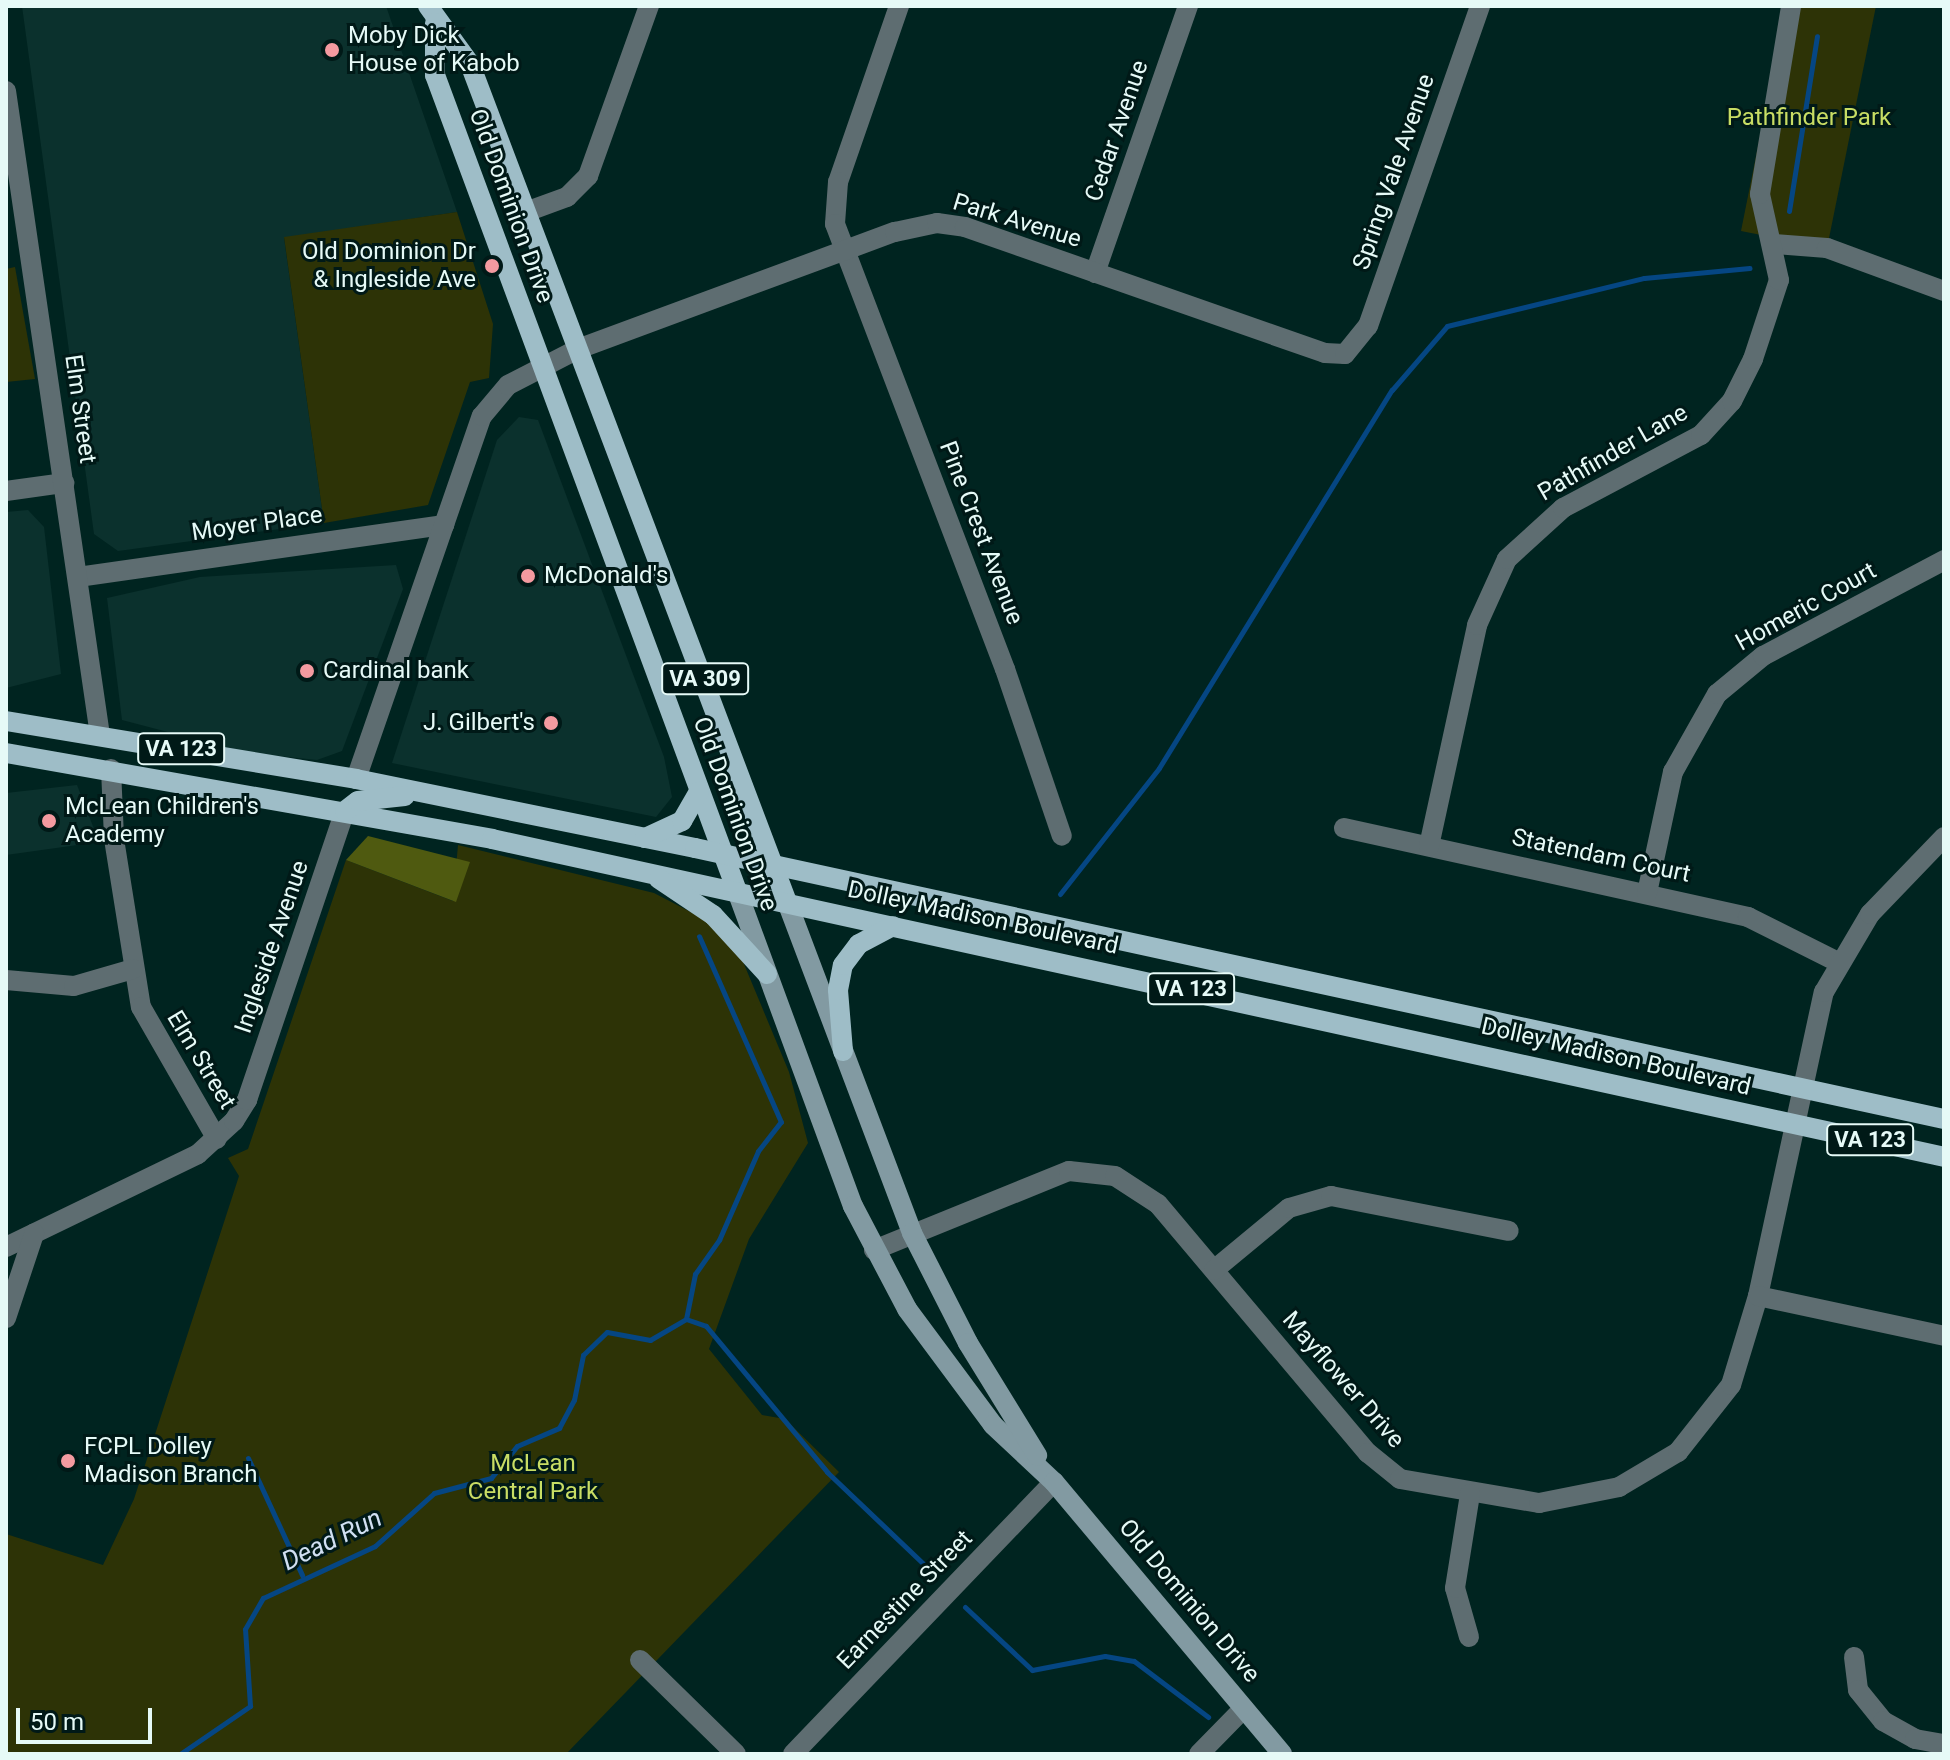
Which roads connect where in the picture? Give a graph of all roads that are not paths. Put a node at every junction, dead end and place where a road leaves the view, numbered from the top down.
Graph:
1 (649, 6) edge
2 (899, 6) edge
3 (1188, 6) edge
4 (1480, 6) edge
5 (1791, 6) edge
6 (432, 14) edge
7 (6, 91) edge
8 (523, 213) junction
9 (1775, 244) junction
10 (844, 250) junction
11 (1095, 273) junction
12 (1944, 291) edge
13 (578, 349) junction
14 (1351, 350) joint
15 (542, 366) junction
16 (64, 483) junction
17 (6, 491) edge
18 (444, 525) junction
19 (1944, 560) edge
20 (78, 577) junction
21 (6, 721) edge
22 (100, 735) junction
23 (6, 753) edge
24 (111, 769) junction
25 (356, 779) junction
26 (699, 791) junction
27 (433, 794) junction
28 (299, 802) junction
29 (345, 811) junction
30 (1344, 828) dead end
31 (1062, 836) dead end
32 (1944, 837) edge
33 (644, 838) junction
34 (1429, 846) junction
35 (724, 855) junction
36 (774, 866) junction
37 (649, 872) junction
38 (737, 891) junction
39 (1647, 893) junction
40 (787, 902) junction
41 (893, 926) junction
42 (1838, 962) junction
43 (133, 969) junction
44 (767, 974) junction
45 (6, 980) edge
46 (843, 1051) junction
47 (1804, 1088) junction
48 (1944, 1119) edge
49 (1796, 1124) junction
50 (217, 1139) junction
51 (1944, 1157) edge
52 (1509, 1231) dead end
53 (912, 1233) junction
54 (34, 1234) junction
55 (6, 1247) edge
56 (874, 1250) junction
57 (1214, 1270) junction
58 (1758, 1296) junction
59 (6, 1318) edge
60 (1944, 1336) edge
61 (1054, 1482) junction
62 (1470, 1494) junction
63 (1469, 1637) dead end
64 (1854, 1657) dead end
65 (640, 1660) dead end
66 (1244, 1708) junction
67 (1944, 1744) edge
68 (736, 1754) edge
69 (793, 1754) edge
70 (1199, 1754) edge
71 (1282, 1754) edge

1 - 8 street
2 - 10 street, Pine Crest Avenue
3 - 11 street, Cedar Avenue
4 - 14 street, Spring Vale Avenue
5 - 9 street, Pathfinder Lane
6 - 8 main road, Old Dominion Drive / VA 309
6 - 15 main road, Old Dominion Drive / VA 309
7 - 16 street, Elm Street
8 - 13 main road, Old Dominion Drive / VA 309
9 - 12 street
9 - 34 street, Pathfinder Lane
10 - 11 street, Park Avenue
10 - 13 street, Park Avenue
10 - 31 street, Pine Crest Avenue
11 - 14 street, Park Avenue
13 - 15 street
13 - 36 main road, Old Dominion Drive / VA 309
15 - 18 street
15 - 26 main road, Old Dominion Drive / VA 309
16 - 17 street
16 - 20 street, Elm Street
18 - 20 street, Moyer Place
18 - 25 street
19 - 39 street, Homeric Court
20 - 22 street, Elm Street
21 - 22 main road, Dolley Madison Boulevard / VA 123
22 - 25 main road, Dolley Madison Boulevard / VA 123
23 - 24 main road, Dolley Madison Boulevard / VA 123
24 - 28 main road, Dolley Madison Boulevard / VA 123
24 - 43 street, Elm Street
25 - 27 main road, Dolley Madison Boulevard / VA 123
25 - 28 main road
26 - 33 main road
26 - 35 main road, Old Dominion Drive / VA 309
27 - 29 main road
27 - 33 main road, Dolley Madison Boulevard / VA 123
28 - 29 main road, Dolley Madison Boulevard / VA 123
29 - 37 main road, Dolley Madison Boulevard / VA 123
29 - 50 street, Ingleside Avenue
30 - 34 street, Statendam Court
32 - 42 street, Mayflower Drive
33 - 35 main road, Dolley Madison Boulevard / VA 123
34 - 39 street, Statendam Court
35 - 36 main road, Dolley Madison Boulevard / VA 123
35 - 38 main road, Old Dominion Drive / VA 309
36 - 40 main road, Old Dominion Drive / VA 309
36 - 47 main road, Dolley Madison Boulevard / VA 123
37 - 38 main road, Dolley Madison Boulevard / VA 123
37 - 44 main road
38 - 40 main road, Dolley Madison Boulevard / VA 123
38 - 44 main road, Old Dominion Drive
39 - 42 street, Statendam Court
40 - 41 main road, Dolley Madison Boulevard / VA 123
40 - 46 main road, Old Dominion Drive
41 - 46 main road
41 - 49 main road, Dolley Madison Boulevard / VA 123
42 - 47 street, Mayflower Drive
43 - 45 street
43 - 50 street, Elm Street
44 - 56 main road, Old Dominion Drive
46 - 53 main road, Old Dominion Drive
47 - 48 main road, Dolley Madison Boulevard / VA 123
47 - 49 street, Mayflower Drive
49 - 51 main road, Dolley Madison Boulevard / VA 123
49 - 58 street, Mayflower Drive
50 - 54 street, Ingleside Avenue
52 - 57 street
53 - 56 street, Mayflower Drive
53 - 57 street, Mayflower Drive
53 - 61 main road, Old Dominion Drive
54 - 55 street, Ingleside Avenue
54 - 59 street
56 - 61 main road, Old Dominion Drive
57 - 62 street, Mayflower Drive
58 - 60 street
58 - 62 street, Mayflower Drive
61 - 66 main road, Old Dominion Drive
61 - 69 street, Earnestine Street
62 - 63 street
64 - 67 street
65 - 68 street
66 - 70 street
66 - 71 main road, Old Dominion Drive

